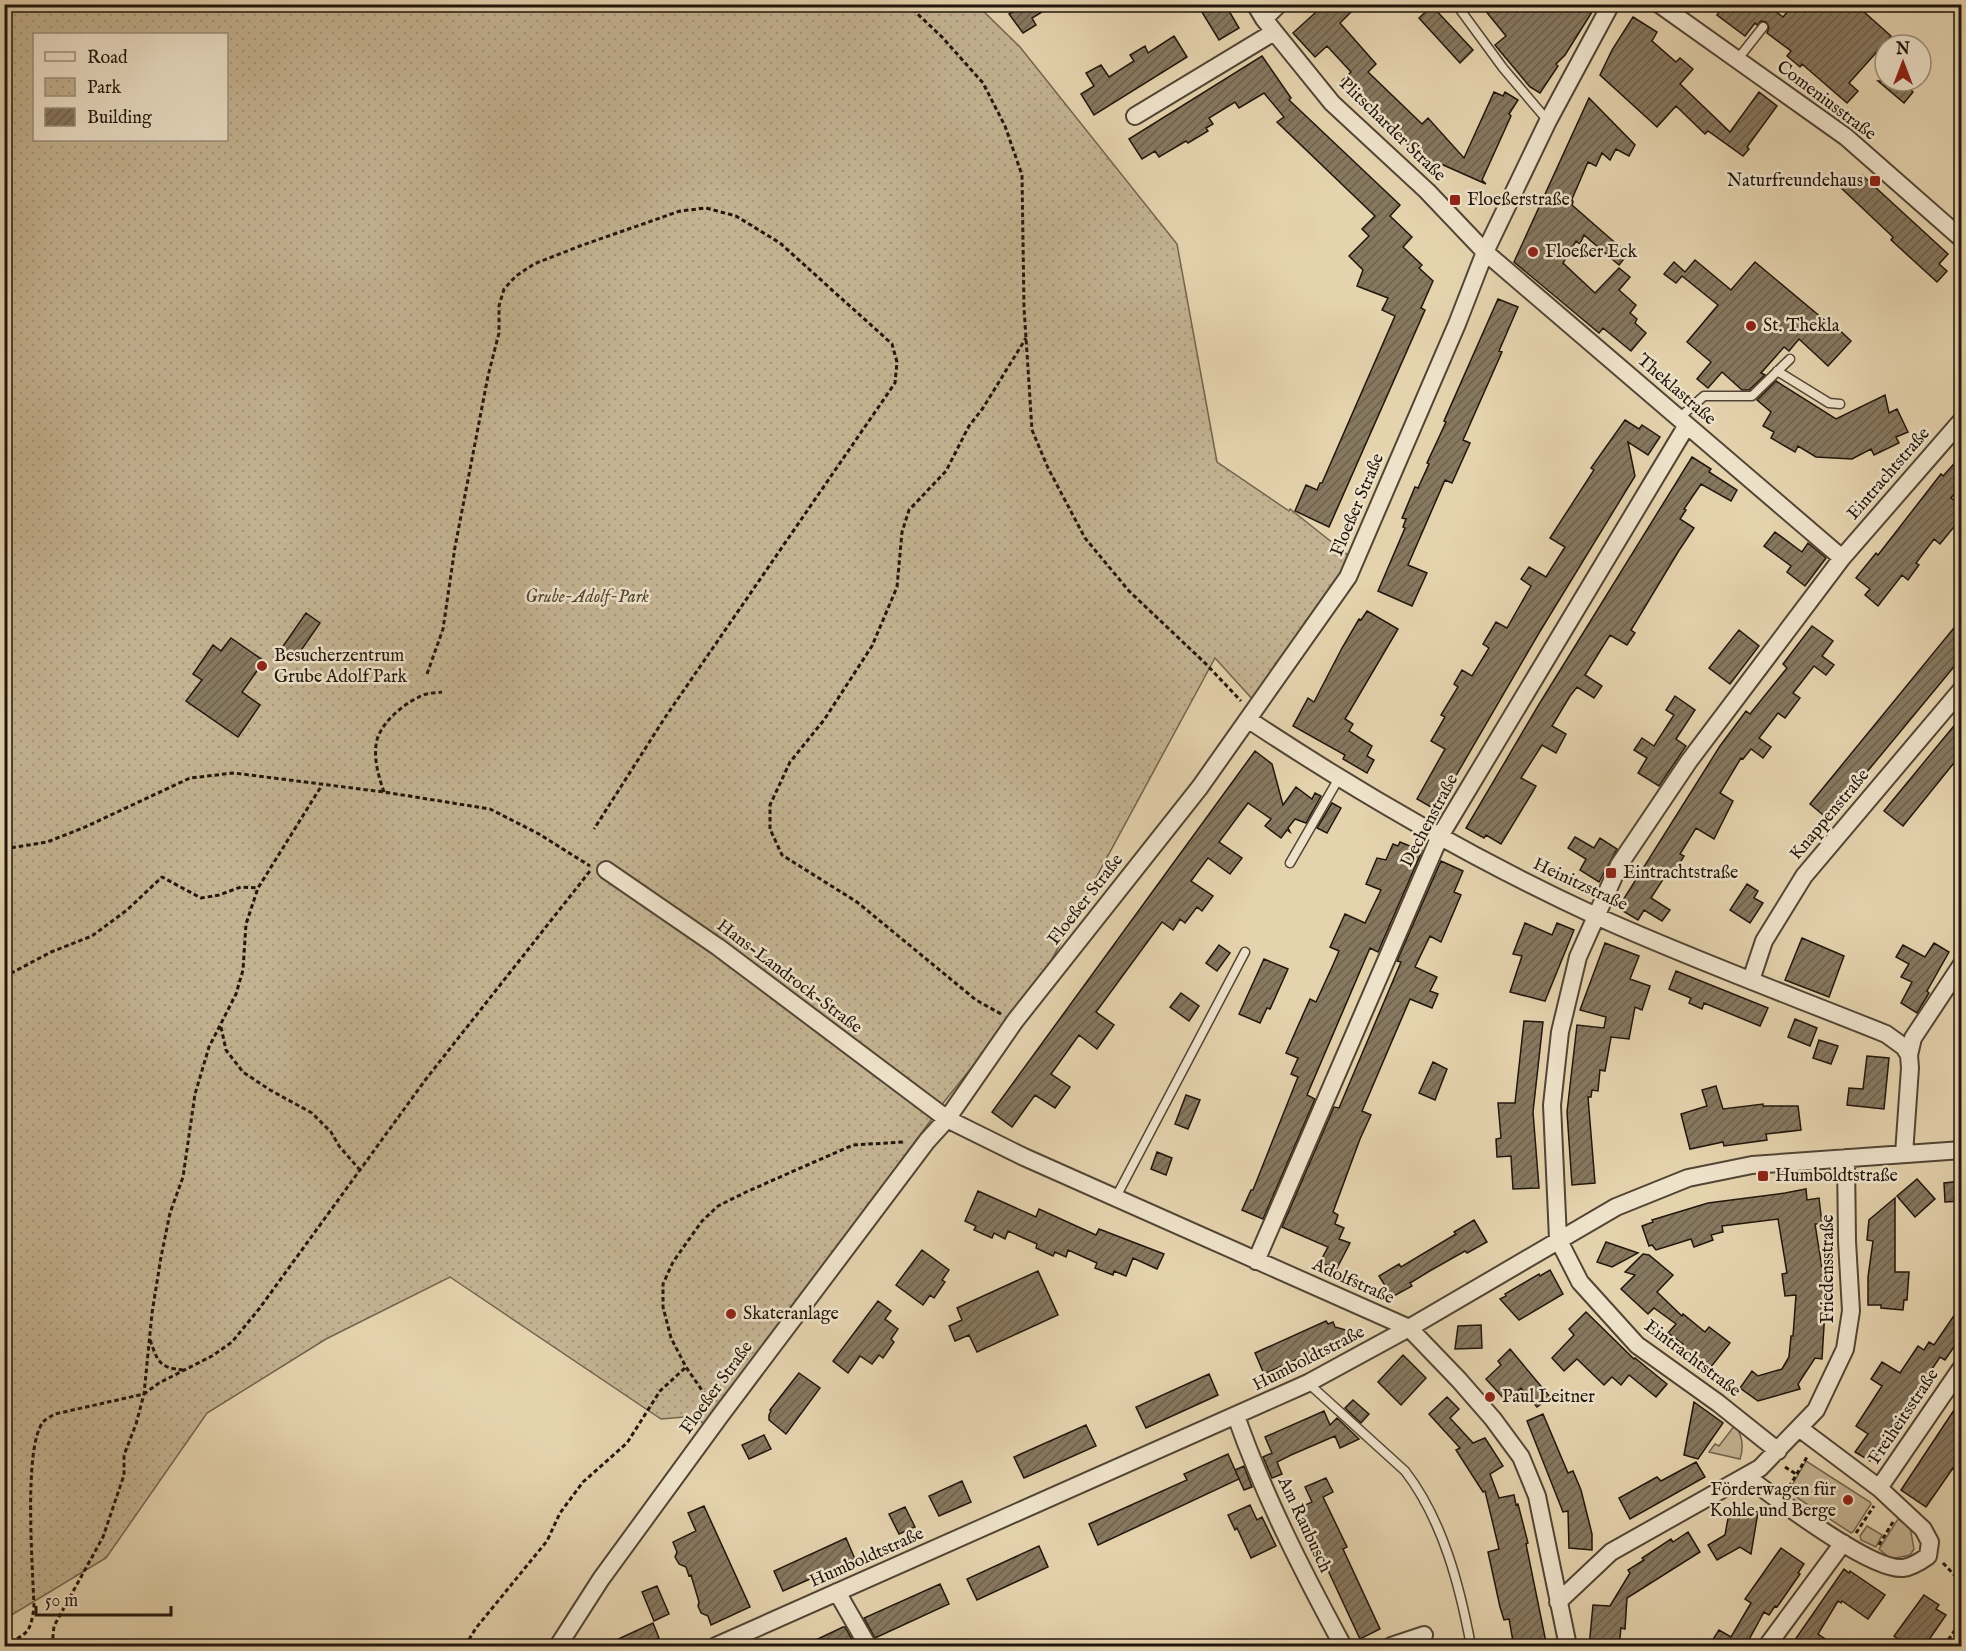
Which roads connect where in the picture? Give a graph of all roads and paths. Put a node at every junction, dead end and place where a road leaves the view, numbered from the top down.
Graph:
1 (907, 4) edge
2 (1279, 4) edge
3 (1456, 4) edge
4 (1611, 4) edge
5 (1659, 4) edge
6 (1259, 12) edge
7 (1762, 27) dead end
8 (1274, 32) junction
9 (1737, 60) junction
10 (1135, 116) dead end
11 (1548, 122) junction
12 (1962, 239) edge
13 (1485, 252) junction
14 (1026, 338) junction
15 (1790, 359) dead end
16 (1777, 371) junction
17 (1840, 404) dead end
18 (1962, 420) edge
19 (1684, 422) junction
20 (1842, 558) junction
21 (427, 674) dead end
22 (1962, 689) edge
23 (442, 692) dead end
24 (1251, 716) junction
25 (1340, 778) junction
26 (322, 784) junction
27 (384, 792) junction
28 (594, 829) dead end
29 (1440, 836) junction
30 (4, 849) edge
31 (1290, 863) dead end
32 (599, 869) junction
33 (258, 888) junction
34 (1597, 916) junction
35 (1245, 952) dead end
36 (1962, 964) edge
37 (4, 977) edge
38 (1751, 980) junction
39 (1015, 1021) junction
40 (220, 1027) junction
41 (1909, 1055) junction
42 (947, 1119) junction
43 (927, 1141) junction
44 (1962, 1150) edge
45 (1904, 1154) junction
46 (1846, 1158) junction
47 (359, 1169) junction
48 (1116, 1197) junction
49 (1558, 1239) junction
50 (1256, 1261) junction
51 (1409, 1328) junction
52 (150, 1339) junction
53 (686, 1367) junction
54 (1962, 1367) edge
55 (186, 1370) junction
56 (1308, 1383) junction
57 (144, 1394) junction
58 (720, 1416) junction
59 (1236, 1416) junction
60 (1799, 1428) junction
61 (1798, 1451) dead end
62 (1784, 1459) junction
63 (1779, 1473) dead end
64 (1797, 1474) junction
65 (1747, 1477) junction
66 (1879, 1488) junction
67 (1784, 1493) dead end
68 (1897, 1516) dead end
69 (1843, 1544) junction
70 (1875, 1552) dead end
71 (1928, 1556) junction
72 (1962, 1583) edge
73 (837, 1592) junction
74 (1558, 1602) junction
75 (1962, 1620) edge
76 (1424, 1635) dead end
77 (4, 1646) edge
78 (52, 1647) edge
79 (465, 1647) edge
80 (558, 1647) edge
81 (716, 1647) edge
82 (868, 1647) edge
83 (1343, 1647) edge
84 (1391, 1647) edge
85 (1471, 1647) edge
86 (1568, 1647) edge
87 (1767, 1647) edge
88 (1944, 1647) edge

1 - 14 path
2 - 6 street, Plitscharder Straße
3 - 11 lane
4 - 11 street, Floeßer Straße
5 - 9 street, Comeniusstraße
6 - 8 street, Plitscharder Straße
7 - 9 lane
8 - 10 street
8 - 13 street, Plitscharder Straße
9 - 12 street, Comeniusstraße
11 - 13 street, Floeßer Straße
13 - 19 street, Theklastraße
13 - 24 street, Floeßer Straße
14 - 24 path
14 - 39 path
15 - 16 lane
16 - 17 lane
16 - 19 lane
18 - 20 street, Eintrachtstraße
19 - 20 street, Theklastraße
19 - 29 street, Dechenstraße
20 - 34 street, Eintrachtstraße
21 - 28 path
22 - 38 street, Knappenstraße
23 - 27 path
24 - 25 street, Heinitzstraße
24 - 39 street, Floeßer Straße
25 - 29 street, Heinitzstraße
25 - 31 lane
26 - 27 path
26 - 30 path
26 - 33 path
27 - 32 path
29 - 34 street, Heinitzstraße
29 - 50 street, Dechenstraße
32 - 42 street, Hans-Landrock-Straße
32 - 47 path
33 - 37 path
33 - 40 path
34 - 38 street, Heinitzstraße
34 - 49 street, Eintrachtstraße
35 - 48 lane
36 - 41 street
38 - 41 street, Heinitzstraße
39 - 42 street, Floeßer Straße
40 - 47 path
40 - 52 path
41 - 45 street
42 - 43 street, Floeßer Straße
42 - 48 street, Adolfstraße
43 - 53 path
43 - 58 street, Floeßer Straße
44 - 45 street, Humboldtstraße
45 - 46 street, Humboldtstraße
46 - 49 street, Humboldtstraße
46 - 60 street, Friedensstraße
47 - 55 path
48 - 50 street, Adolfstraße
49 - 51 street, Humboldtstraße
49 - 62 street, Eintrachtstraße
50 - 51 street, Adolfstraße
51 - 56 street, Humboldtstraße
51 - 74 street, Adolfstraße
52 - 55 path
52 - 57 path
53 - 58 path
53 - 79 path
54 - 66 street, Freiheitsstraße
55 - 57 path
56 - 59 street, Humboldtstraße
56 - 85 lane
57 - 77 path
57 - 78 path
58 - 80 street, Floeßer Straße
59 - 73 street, Humboldtstraße
59 - 83 street, Am Raubusch
60 - 62 street, Friedensstraße
60 - 66 street
61 - 64 path
62 - 63 path
62 - 64 path
62 - 65 street, Friedensstraße
64 - 67 path
65 - 69 street
65 - 74 street, Friedensstraße
66 - 69 path
66 - 71 street
68 - 70 path
69 - 71 street
69 - 87 street
71 - 72 path
73 - 81 street, Humboldtstraße
73 - 82 street
74 - 86 street, Adolfstraße
75 - 88 path
76 - 84 street

